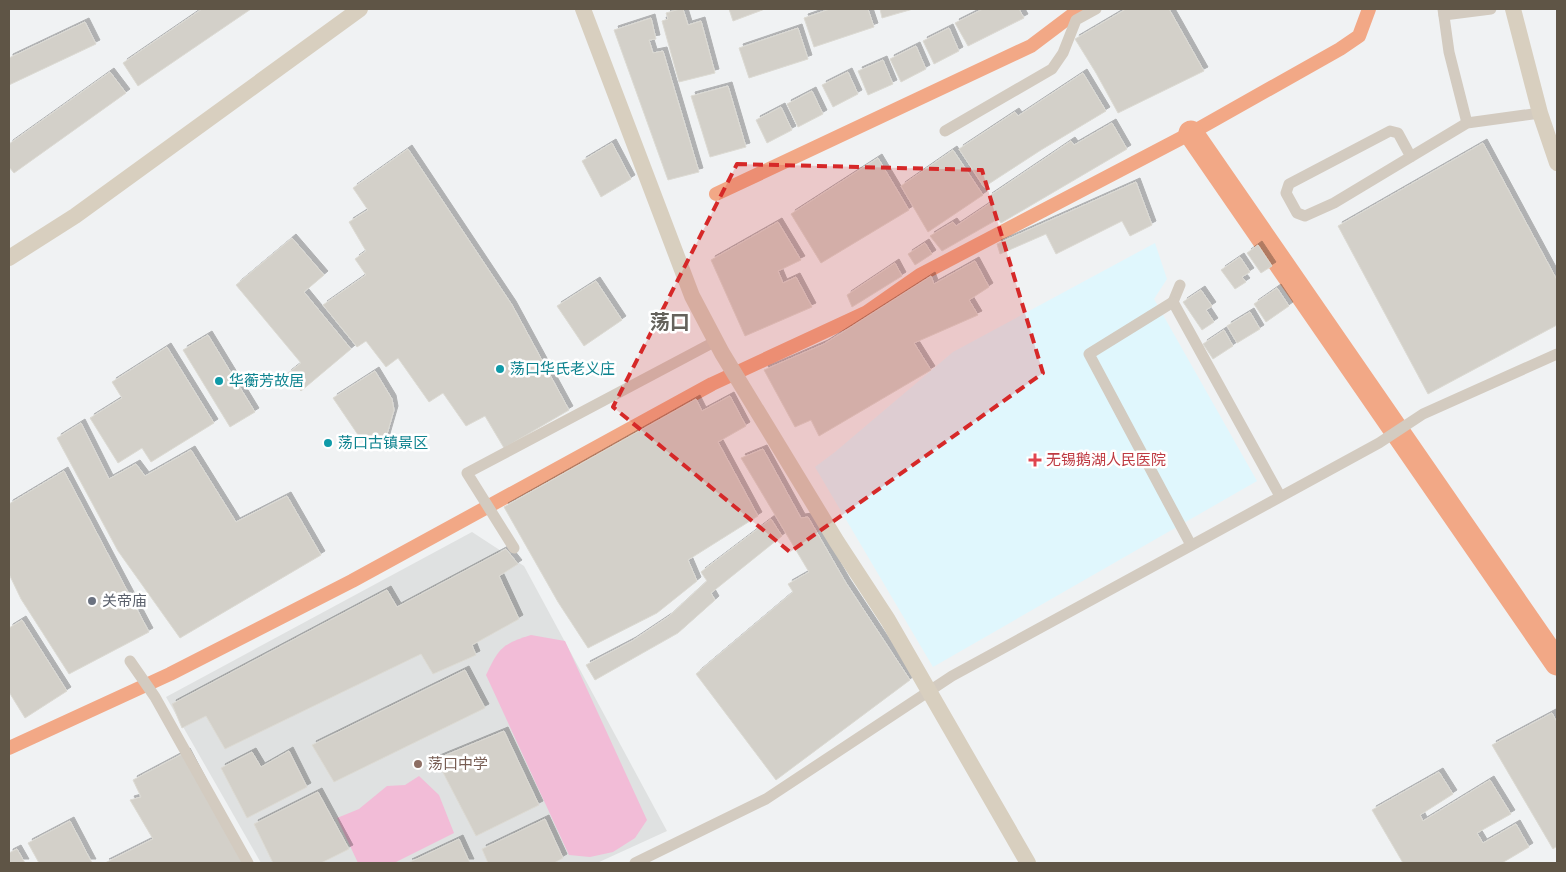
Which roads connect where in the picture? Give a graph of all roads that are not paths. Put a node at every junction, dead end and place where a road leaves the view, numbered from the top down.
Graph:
1 (360, 9) edge
2 (583, 9) edge
3 (1096, 9) edge
4 (1491, 9) edge
5 (1513, 9) edge
6 (1444, 12) edge
7 (1540, 113) junction
8 (1467, 123) junction
9 (945, 132) dead end
10 (1411, 157) junction
11 (1557, 163) edge
12 (9, 258) edge
13 (1180, 285) dead end
14 (1173, 302) junction
15 (719, 347) junction
16 (1557, 354) edge
17 (1280, 496) junction
18 (1191, 545) junction
19 (514, 548) dead end
20 (130, 661) dead end
21 (929, 691) junction
22 (248, 863) edge
23 (635, 863) edge
24 (1028, 863) edge

1 - 12 street
2 - 15 street
3 - 9 street
4 - 6 street
5 - 7 street
6 - 8 street
7 - 8 street
7 - 11 street
8 - 10 street
10 - 10 street
13 - 14 street
14 - 17 street
14 - 18 street
15 - 19 street
15 - 21 street
16 - 17 street
17 - 18 street
18 - 21 street
20 - 22 street
21 - 23 street
21 - 24 street

